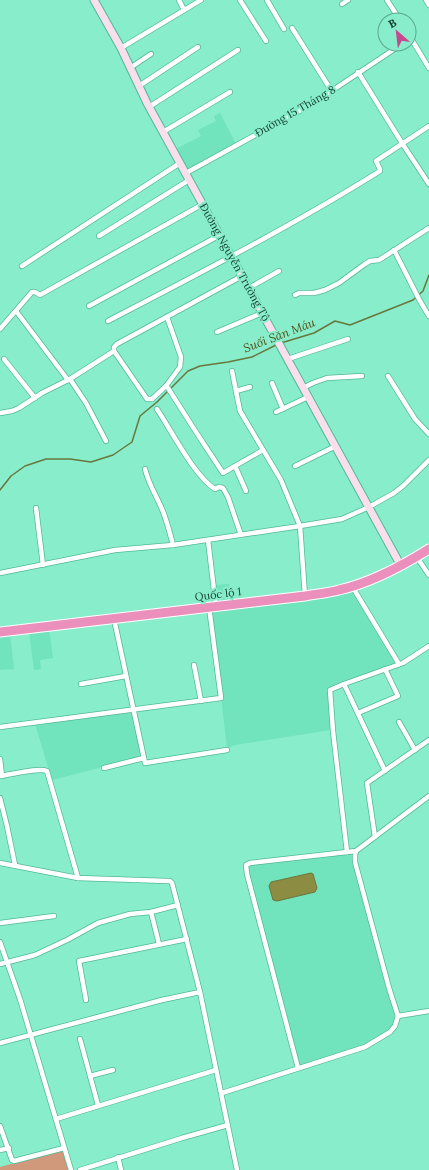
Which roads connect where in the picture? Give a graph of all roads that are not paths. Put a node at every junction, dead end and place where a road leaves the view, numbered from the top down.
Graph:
1 (94, 0) edge
2 (178, 0) edge
3 (201, 0) edge
4 (240, 0) edge
5 (267, 0) edge
6 (348, 0) edge
7 (387, 0) edge
8 (426, 0) edge
9 (194, 2) edge
10 (342, 4) dead end
11 (429, 5) edge
12 (184, 10) junction
13 (395, 12) edge
14 (284, 28) dead end
15 (292, 28) dead end
16 (266, 41) dead end
17 (198, 47) dead end
18 (121, 48) junction
19 (417, 49) edge
20 (238, 50) dead end
21 (389, 52) edge
22 (151, 54) dead end
23 (130, 68) junction
24 (429, 68) edge
25 (358, 72) junction
26 (139, 86) junction
27 (332, 90) junction
28 (230, 92) dead end
29 (149, 108) junction
30 (429, 126) edge
31 (163, 132) junction
32 (402, 143) junction
33 (180, 162) junction
34 (188, 176) junction
35 (429, 184) edge
36 (203, 204) junction
37 (429, 228) edge
38 (220, 235) junction
39 (99, 236) dead end
40 (394, 250) junction
41 (232, 256) junction
42 (22, 266) dead end
43 (279, 271) dead end
44 (242, 276) junction
45 (249, 288) junction
46 (295, 294) dead end
47 (89, 306) dead end
48 (16, 311) junction
49 (262, 313) junction
50 (429, 316) edge
51 (167, 317) junction
52 (108, 321) dead end
53 (0, 329) edge
54 (217, 332) dead end
55 (348, 339) dead end
56 (114, 351) junction
57 (4, 359) dead end
58 (288, 359) junction
59 (232, 371) dead end
60 (362, 376) dead end
61 (388, 376) dead end
62 (69, 380) junction
63 (272, 383) dead end
64 (250, 387) dead end
65 (303, 388) junction
66 (168, 389) junction
67 (236, 391) junction
68 (308, 397) junction
69 (35, 398) junction
70 (157, 409) dead end
71 (283, 409) junction
72 (276, 412) dead end
73 (0, 413) edge
74 (429, 434) edge
75 (106, 441) dead end
76 (336, 446) junction
77 (263, 450) junction
78 (429, 460) edge
79 (235, 466) junction
80 (295, 466) dead end
81 (145, 469) dead end
82 (246, 491) dead end
83 (369, 507) junction
84 (36, 508) dead end
85 (300, 526) junction
86 (241, 535) junction
87 (208, 540) junction
88 (173, 545) junction
89 (429, 549) edge
90 (416, 556) junction
91 (43, 565) junction
92 (401, 566) junction
93 (0, 573) edge
94 (429, 576) edge
95 (352, 586) junction
96 (305, 596) junction
97 (212, 607) junction
98 (114, 619) junction
99 (0, 632) edge
100 (429, 646) edge
101 (398, 664) junction
102 (194, 665) dead end
103 (385, 669) junction
104 (126, 676) junction
105 (81, 684) dead end
106 (344, 684) junction
107 (201, 701) junction
108 (134, 710) junction
109 (358, 713) junction
110 (399, 722) dead end
111 (0, 727) edge
112 (429, 740) edge
113 (227, 750) dead end
114 (415, 750) junction
115 (144, 758) junction
116 (0, 759) edge
117 (104, 768) dead end
118 (385, 771) junction
119 (1, 776) edge
120 (429, 796) edge
121 (0, 798) edge
122 (2, 810) edge
123 (375, 837) junction
124 (356, 851) junction
125 (347, 852) junction
126 (0, 863) edge
127 (15, 865) junction
128 (78, 878) junction
129 (178, 905) junction
130 (152, 912) junction
131 (54, 916) dead end
132 (0, 923) edge
133 (187, 939) junction
134 (0, 942) edge
135 (159, 944) junction
136 (7, 962) junction
137 (0, 964) edge
138 (200, 992) junction
139 (86, 1000) dead end
140 (429, 1011) edge
141 (398, 1016) junction
142 (31, 1035) junction
143 (80, 1039) dead end
144 (0, 1043) edge
145 (298, 1068) junction
146 (113, 1070) dead end
147 (216, 1070) junction
148 (90, 1076) junction
149 (222, 1093) junction
150 (98, 1106) junction
151 (56, 1119) junction
152 (228, 1125) junction
153 (0, 1126) edge
154 (8, 1148) junction
155 (64, 1148) junction
156 (0, 1150) edge
157 (118, 1158) junction
158 (71, 1170) edge
159 (80, 1170) edge
160 (121, 1170) edge
161 (237, 1170) edge

1 - 18 main road, Đường Nguyễn Trường Tộ
2 - 12 street
3 - 9 street
4 - 16 street
5 - 14 street
6 - 10 street
7 - 13 street
8 - 11 street
9 - 12 street
12 - 18 street
15 - 27 street
17 - 26 street
18 - 23 main road, Đường Nguyễn Trường Tộ
19 - 24 street
20 - 29 street
21 - 25 street, Đường 15 Tháng 8
22 - 23 street
23 - 26 main road, Đường Nguyễn Trường Tộ
25 - 27 street, Đường 15 Tháng 8
25 - 32 street
26 - 29 main road, Đường Nguyễn Trường Tộ
27 - 34 street, Đường 15 Tháng 8
28 - 31 street
29 - 31 main road, Đường Nguyễn Trường Tộ
30 - 32 street
31 - 33 main road, Đường Nguyễn Trường Tộ
32 - 35 street
32 - 41 street
33 - 34 main road, Đường Nguyễn Trường Tộ
33 - 42 street
34 - 36 main road, Đường Nguyễn Trường Tộ
34 - 39 street, Đường 15 Tháng 8
36 - 38 main road, Đường Nguyễn Trường Tộ
36 - 48 street
37 - 40 street
38 - 41 main road, Đường Nguyễn Trường Tộ
38 - 47 street
40 - 46 street
40 - 50 street
41 - 44 main road, Đường Nguyễn Trường Tộ
41 - 52 street
43 - 45 street
44 - 45 main road, Đường Nguyễn Trường Tộ
44 - 51 street
45 - 49 main road, Đường Nguyễn Trường Tộ
48 - 53 street
48 - 62 street
49 - 54 street
49 - 58 main road, Đường Nguyễn Trường Tộ
51 - 56 street
51 - 66 street
55 - 58 street
56 - 62 street
56 - 66 street
57 - 69 street
58 - 65 main road, Đường Nguyễn Trường Tộ
59 - 67 street
60 - 65 street
61 - 74 street
62 - 69 street
62 - 75 street
63 - 71 street
64 - 67 street
65 - 68 main road, Đường Nguyễn Trường Tộ
66 - 79 street
67 - 77 street
68 - 71 street
68 - 76 main road, Đường Nguyễn Trường Tộ
69 - 73 street
70 - 86 street
71 - 72 street
76 - 80 street
76 - 83 main road, Đường Nguyễn Trường Tộ
77 - 79 street
77 - 85 street
78 - 83 street
79 - 82 street
81 - 88 street
83 - 85 street
83 - 92 main road, Đường Nguyễn Trường Tộ
84 - 91 street
85 - 86 street
85 - 96 street
86 - 87 street
87 - 88 street
87 - 97 street
88 - 91 street
89 - 90 highway, Quốc lộ 1
90 - 92 highway, Quốc lộ 1
90 - 94 street
91 - 93 street
92 - 95 highway, Quốc lộ 1
95 - 96 highway, Quốc lộ 1
95 - 101 street
96 - 97 highway, Quốc lộ 1
97 - 98 highway, Quốc lộ 1
97 - 107 street
98 - 99 highway, Quốc lộ 1
98 - 104 street
100 - 101 street
101 - 103 street
102 - 107 street
103 - 106 street
103 - 109 street
104 - 105 street
104 - 108 street
106 - 109 street
106 - 125 street
107 - 108 street
108 - 111 street
108 - 115 street
109 - 118 street
110 - 114 street
112 - 114 street
113 - 115 street
114 - 118 street
115 - 117 street
116 - 119 street
118 - 123 street
119 - 128 street
120 - 123 street
121 - 122 street
122 - 127 street
123 - 124 street
124 - 125 street
124 - 141 street
125 - 145 street
126 - 127 street
127 - 128 street
128 - 129 street
129 - 130 street
129 - 133 street
130 - 135 street
130 - 136 street
131 - 132 street
133 - 135 street
133 - 138 street
134 - 136 street
135 - 139 street
136 - 137 street
136 - 142 street
138 - 142 street
138 - 147 street
140 - 141 street
141 - 145 street
142 - 144 street
142 - 151 street
143 - 148 street
145 - 149 street
146 - 148 street
147 - 149 street
147 - 150 street
148 - 150 street
149 - 152 street
150 - 151 street
151 - 155 street
152 - 157 street
152 - 161 street
153 - 154 street
154 - 155 street
154 - 156 street
155 - 158 street
157 - 159 street
157 - 160 street

